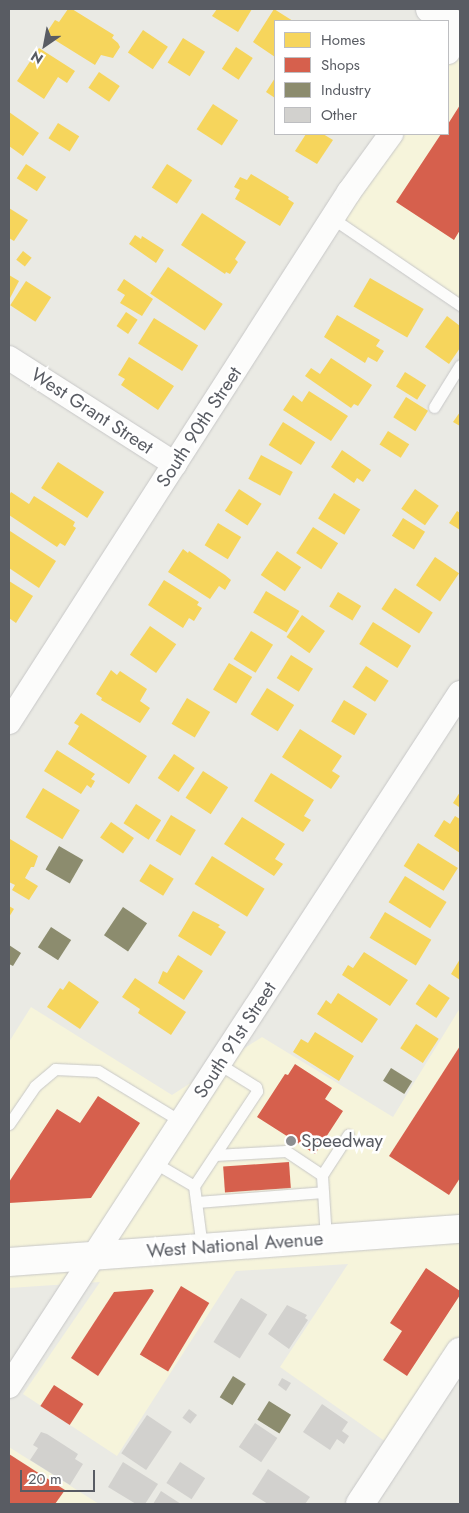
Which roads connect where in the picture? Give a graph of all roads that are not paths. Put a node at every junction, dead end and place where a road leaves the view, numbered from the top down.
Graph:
1 (430, 9) edge
2 (447, 20) edge
3 (449, 21) edge
4 (460, 28) edge
5 (460, 32) edge
6 (449, 50) edge
7 (390, 135) edge
8 (332, 218) junction
9 (460, 305) edge
10 (9, 358) edge
11 (460, 365) edge
12 (434, 406) dead end
13 (175, 464) junction
14 (460, 693) edge
15 (9, 722) edge
16 (219, 1064) junction
17 (182, 1122) junction
18 (9, 1124) edge
19 (348, 1135) dead end
20 (215, 1154) junction
21 (155, 1163) junction
22 (322, 1175) junction
23 (194, 1186) junction
24 (323, 1192) junction
25 (197, 1202) junction
26 (460, 1228) edge
27 (326, 1239) junction
28 (202, 1248) junction
29 (94, 1256) junction
30 (9, 1262) edge
31 (460, 1352) edge
32 (9, 1386) edge
33 (360, 1504) edge

1 - 2 main road
3 - 4 main road
5 - 6 street
7 - 8 street, South 90th Street
8 - 9 lane
8 - 13 street, South 90th Street
10 - 13 street, West Grant Street
11 - 12 lane
13 - 15 street, South 90th Street
14 - 16 street, South 91st Street
16 - 17 street, South 91st Street
16 - 20 lane
17 - 18 lane
17 - 21 street, South 91st Street
19 - 22 lane
20 - 22 lane
20 - 23 lane
21 - 23 lane
21 - 29 street, South 91st Street
22 - 24 lane
23 - 25 lane
24 - 25 lane
24 - 27 lane
25 - 28 lane
26 - 27 main road, West National Avenue
27 - 28 main road, West National Avenue
28 - 29 main road, West National Avenue
29 - 30 main road, West National Avenue
29 - 32 street, South 91st Street
31 - 33 main road

